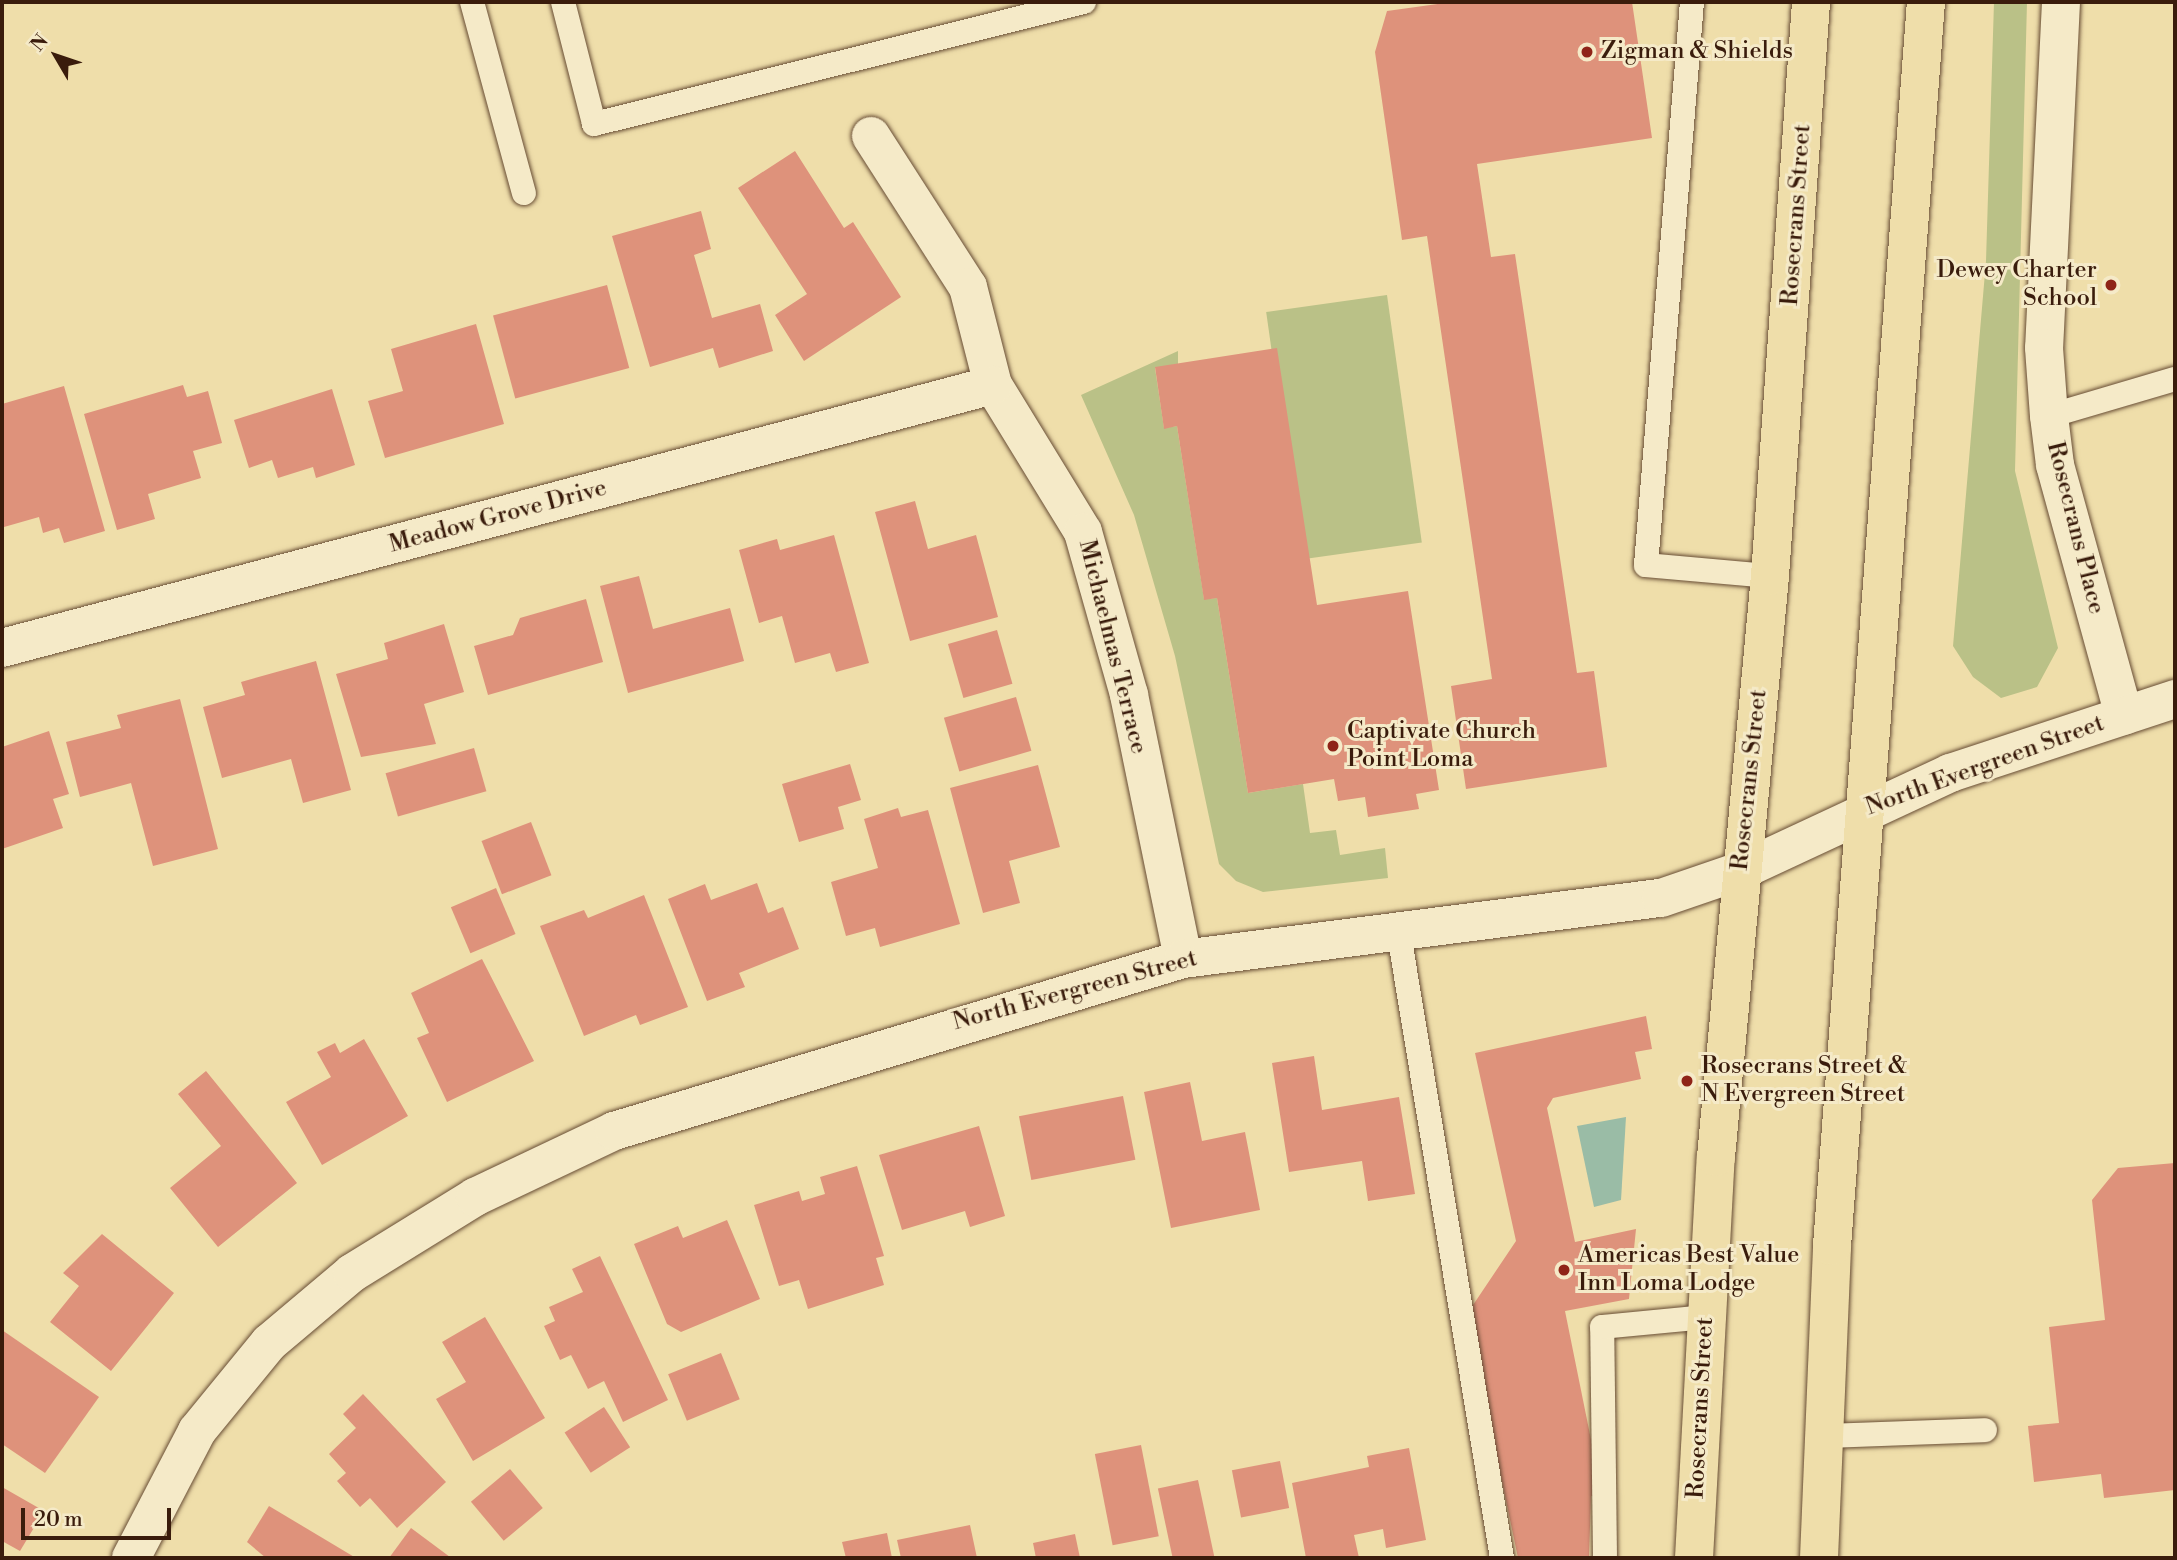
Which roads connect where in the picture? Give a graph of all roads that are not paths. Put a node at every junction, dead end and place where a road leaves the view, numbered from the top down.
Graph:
1 (472, 2) edge
2 (563, 2) edge
3 (1084, 2) edge
4 (1692, 2) edge
5 (1811, 2) edge
6 (1926, 2) edge
7 (2061, 2) edge
8 (871, 136) dead end
9 (524, 193) dead end
10 (2175, 379) edge
11 (993, 385) junction
12 (2049, 416) junction
13 (1770, 576) junction
14 (2, 648) edge
15 (2175, 699) edge
16 (2124, 716) junction
17 (1863, 809) junction
18 (1740, 871) junction
19 (1398, 928) junction
20 (1183, 959) junction
21 (1705, 1317) junction
22 (1985, 1430) dead end
23 (1825, 1436) junction
24 (131, 1558) edge
25 (1502, 1558) edge
26 (1605, 1558) edge
27 (1694, 1558) edge
28 (1819, 1558) edge

1 - 9 lane
2 - 3 lane
4 - 13 lane
5 - 13 main road, Rosecrans Street
6 - 17 main road
7 - 12 street, Rosecrans Place
8 - 11 street, Michaelmas Terrace
10 - 12 lane
11 - 14 street, Meadow Grove Drive
11 - 20 street, Michaelmas Terrace
12 - 16 street, Rosecrans Place
13 - 18 main road, Rosecrans Street
15 - 16 street, North Evergreen Street
16 - 17 street, North Evergreen Street
17 - 18 street, North Evergreen Street
17 - 23 main road
18 - 19 street, North Evergreen Street
18 - 21 main road, Rosecrans Street
19 - 20 street, North Evergreen Street
19 - 25 lane
20 - 24 street, North Evergreen Street
21 - 26 lane
21 - 27 main road, Rosecrans Street
22 - 23 lane
23 - 28 main road

